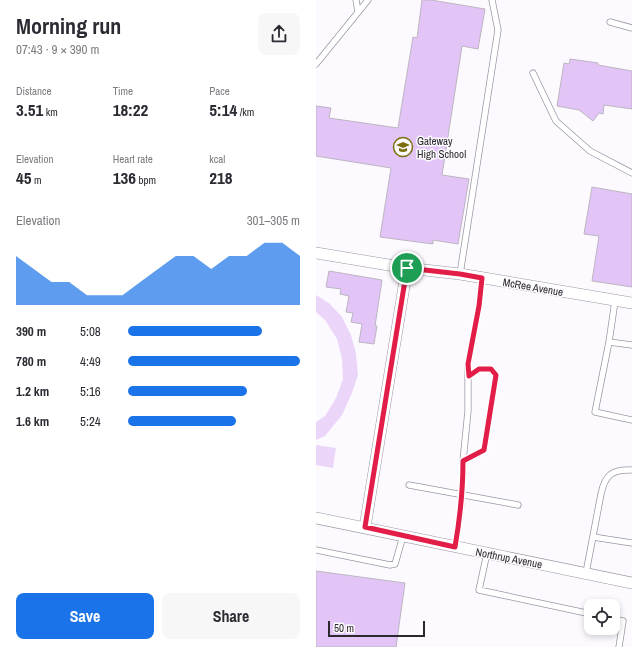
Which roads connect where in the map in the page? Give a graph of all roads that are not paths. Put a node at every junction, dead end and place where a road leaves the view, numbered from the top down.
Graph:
1 (356, 0) edge
2 (368, 0) edge
3 (492, 0) edge
4 (358, 12) junction
5 (610, 22) dead end
6 (632, 28) edge
7 (316, 64) edge
8 (533, 74) dead end
9 (632, 173) edge
10 (316, 253) edge
11 (407, 268) junction
12 (460, 274) junction
13 (482, 278) junction
14 (616, 301) junction
15 (632, 303) edge
16 (609, 342) junction
17 (632, 345) edge
18 (469, 376) junction
19 (632, 420) edge
20 (463, 461) junction
21 (632, 470) edge
22 (409, 485) dead end
23 (462, 495) junction
24 (518, 504) dead end
25 (316, 518) edge
26 (365, 527) junction
27 (403, 536) junction
28 (593, 537) junction
29 (632, 543) edge
30 (455, 547) junction
31 (316, 550) edge
32 (487, 553) junction
33 (586, 574) junction
34 (632, 583) edge
35 (584, 612) edge
36 (620, 620) edge
37 (619, 647) edge

1 - 4 lane
2 - 4 lane
3 - 12 lane
4 - 7 lane
5 - 6 lane
8 - 9 lane
10 - 11 street, McRee Avenue
11 - 12 street, McRee Avenue
11 - 26 street
12 - 13 street, McRee Avenue
13 - 14 street, McRee Avenue
13 - 18 lane
14 - 15 street, McRee Avenue
14 - 16 lane
16 - 17 lane
16 - 19 lane
18 - 20 lane
18 - 20 lane
20 - 23 lane
21 - 28 lane
22 - 23 lane
23 - 24 lane
23 - 30 lane
25 - 26 street, Northrup Avenue
26 - 27 street, Northrup Avenue
27 - 30 street, Northrup Avenue
27 - 31 lane
28 - 29 lane
28 - 33 lane
30 - 32 street, Northrup Avenue
32 - 33 street, Northrup Avenue
32 - 35 lane
33 - 34 street, Northrup Avenue
36 - 37 lane

